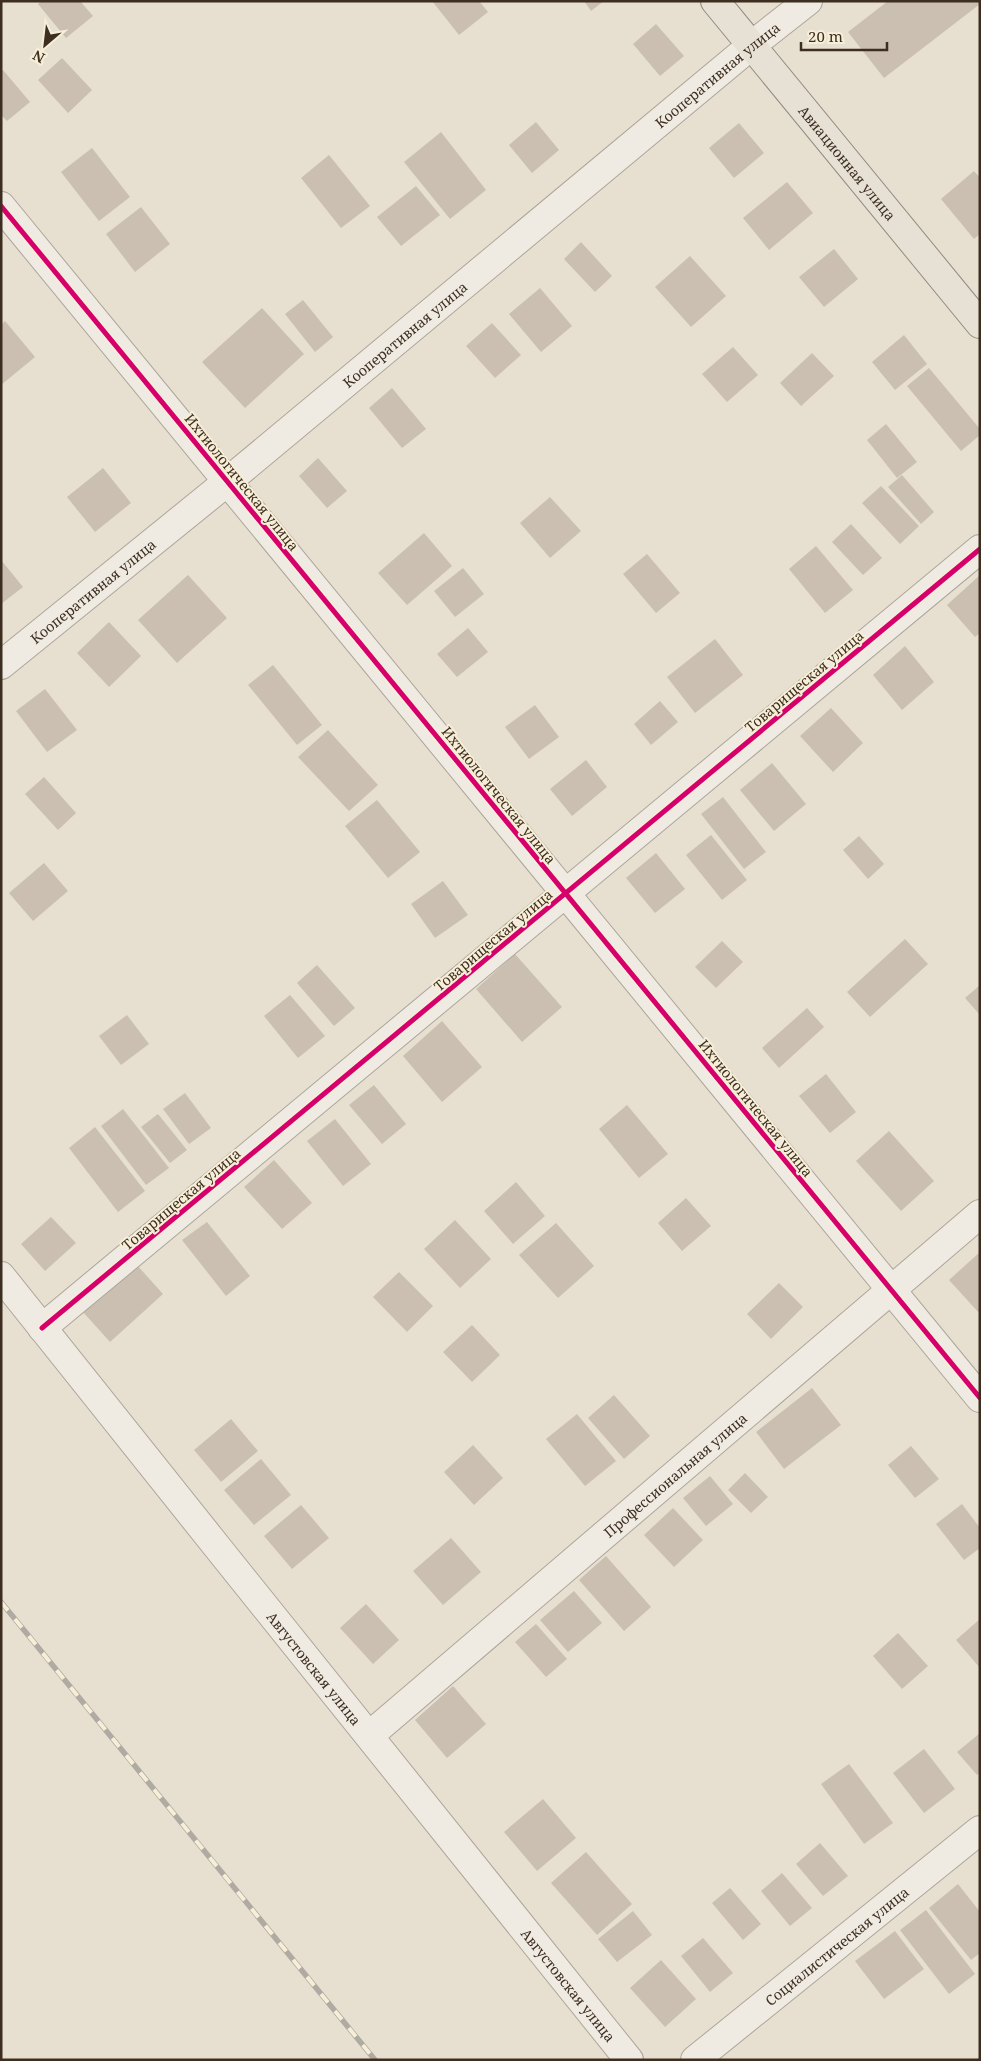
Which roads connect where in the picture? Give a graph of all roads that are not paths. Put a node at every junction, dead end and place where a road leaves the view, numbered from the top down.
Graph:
1 (715, 1) edge
2 (808, 1) edge
3 (752, 45) junction
4 (1, 206) edge
5 (980, 324) edge
6 (227, 482) junction
7 (980, 549) edge
8 (1, 665) edge
9 (566, 894) junction
10 (980, 1214) edge
11 (1, 1276) edge
12 (891, 1290) junction
13 (42, 1328) junction
14 (980, 1398) edge
15 (370, 1735) junction
16 (980, 1830) edge
17 (630, 2060) edge
18 (695, 2060) edge

1 - 3 main road, Авиационная улица
2 - 3 street, Кооперативная улица
3 - 5 main road, Авиационная улица
3 - 6 street, Кооперативная улица
4 - 6 street, Ихтиологическая улица
6 - 8 street, Кооперативная улица
6 - 9 street, Ихтиологическая улица
7 - 9 street, Товарищеская улица
9 - 12 street, Ихтиологическая улица
9 - 13 street, Товарищеская улица
10 - 12 street, Профессиональная улица
11 - 13 street, Августовская улица
12 - 14 street, Ихтиологическая улица
12 - 15 street, Профессиональная улица
13 - 15 street, Августовская улица
15 - 17 street, Августовская улица
16 - 18 street, Социалистическая улица

